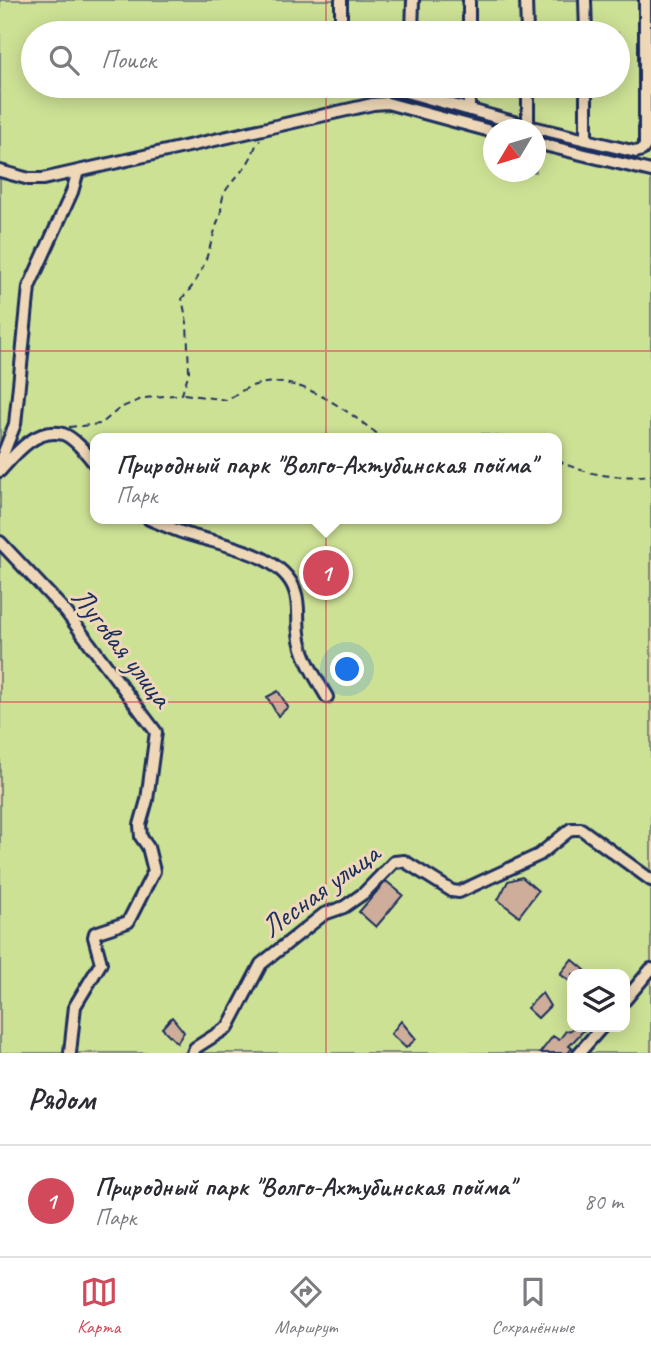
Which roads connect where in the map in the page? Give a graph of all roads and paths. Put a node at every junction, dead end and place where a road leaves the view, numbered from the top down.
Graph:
1 (341, 0) edge
2 (413, 0) edge
3 (469, 0) edge
4 (526, 0) edge
5 (585, 0) edge
6 (645, 0) edge
7 (341, 21) edge
8 (412, 21) edge
9 (469, 21) edge
10 (527, 21) edge
11 (586, 21) edge
12 (387, 98) edge
13 (435, 98) edge
14 (469, 98) edge
15 (528, 98) edge
16 (586, 98) edge
17 (387, 103) junction
18 (469, 110) junction
19 (502, 119) edge
20 (528, 119) edge
21 (273, 127) junction
22 (483, 129) edge
23 (546, 130) edge
24 (586, 140) junction
25 (546, 145) edge
26 (0, 171) edge
27 (651, 171) edge
28 (78, 172) junction
29 (182, 394) junction
30 (376, 433) edge
31 (55, 434) junction
32 (90, 458) edge
33 (0, 462) edge
34 (562, 462) edge
35 (0, 471) edge
36 (651, 475) edge
37 (162, 524) edge
38 (0, 542) edge
39 (327, 697) dead end
40 (651, 880) edge
41 (651, 969) edge
42 (630, 994) edge
43 (598, 1032) edge
44 (70, 1053) edge
45 (193, 1053) edge
46 (579, 1053) edge

1 - 7 street
2 - 8 street
3 - 9 street
4 - 10 street
5 - 11 street
6 - 24 street
12 - 17 street
13 - 18 street
14 - 18 street
15 - 20 street
16 - 24 street
17 - 21 street
17 - 22 street
18 - 19 street
21 - 28 street
21 - 29 path
23 - 24 street
25 - 27 street
26 - 28 street
28 - 33 street
29 - 30 path
29 - 31 path
31 - 32 street
31 - 35 street
34 - 36 path
37 - 39 street
38 - 44 street, Луговая улица
40 - 45 street, Лесная улица
41 - 42 street
43 - 46 street

